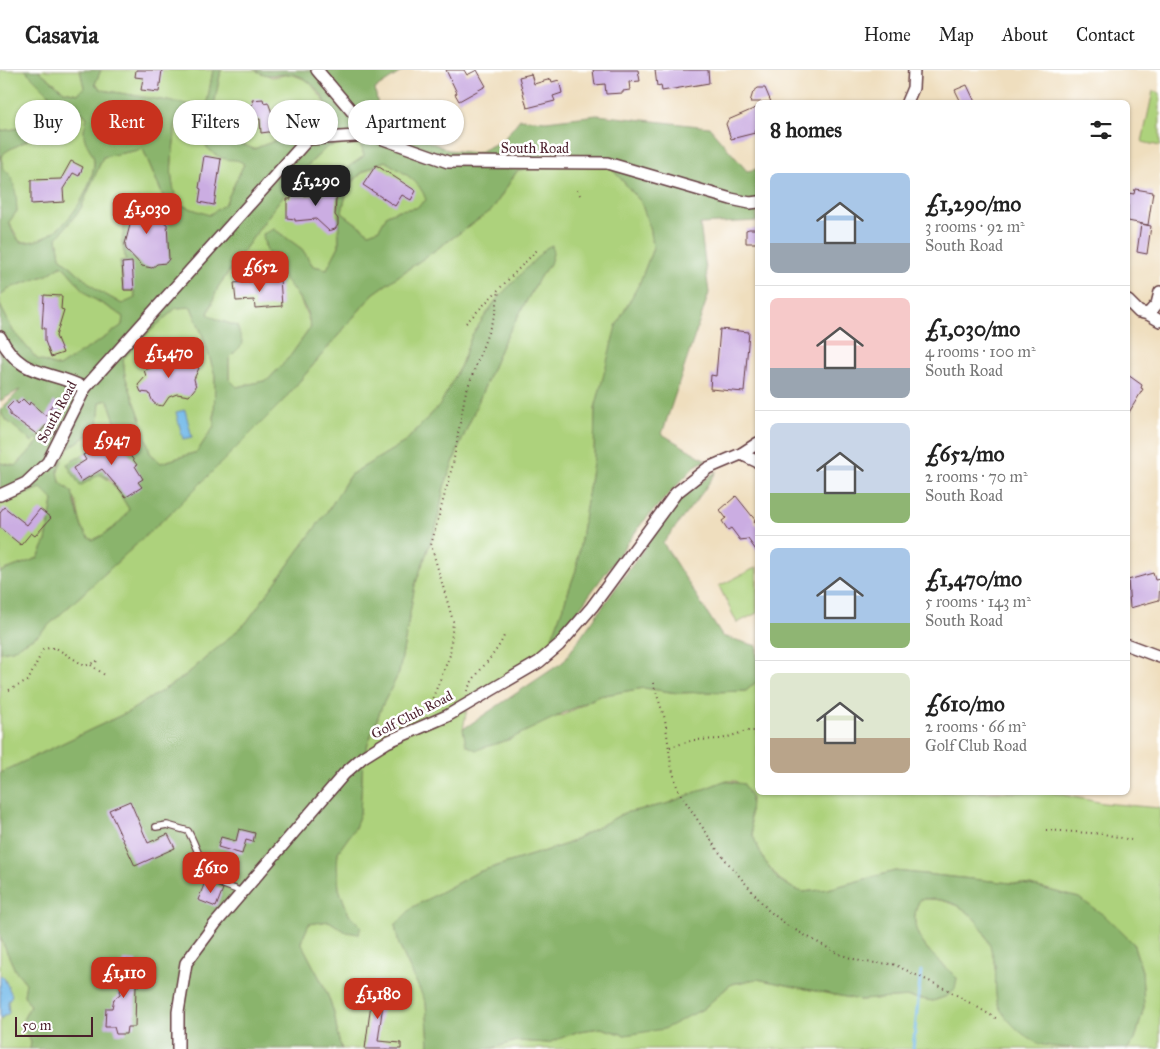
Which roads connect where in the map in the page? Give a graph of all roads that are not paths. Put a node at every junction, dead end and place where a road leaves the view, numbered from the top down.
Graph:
1 (316, 70) edge
2 (914, 70) edge
3 (911, 91) junction
4 (908, 100) edge
5 (917, 100) edge
6 (348, 107) edge
7 (348, 136) edge
8 (400, 145) edge
9 (755, 202) edge
10 (1160, 292) edge
11 (1130, 303) edge
12 (1148, 314) junction
13 (1160, 321) edge
14 (0, 337) edge
15 (85, 388) junction
16 (755, 445) edge
17 (742, 454) junction
18 (755, 460) edge
19 (0, 495) edge
20 (1130, 646) edge
21 (1160, 657) edge
22 (156, 827) dead end
23 (242, 893) junction
24 (178, 1049) edge

1 - 6 street
2 - 3 street
3 - 4 street
3 - 5 street
7 - 15 street, South Road
8 - 9 street, South Road
10 - 12 street
11 - 12 street
12 - 13 street
14 - 15 street
15 - 19 street, South Road
16 - 17 street, Golf Club Road
17 - 18 street
17 - 23 street, Golf Club Road
20 - 21 street
22 - 23 lane
23 - 24 street, Golf Club Road

